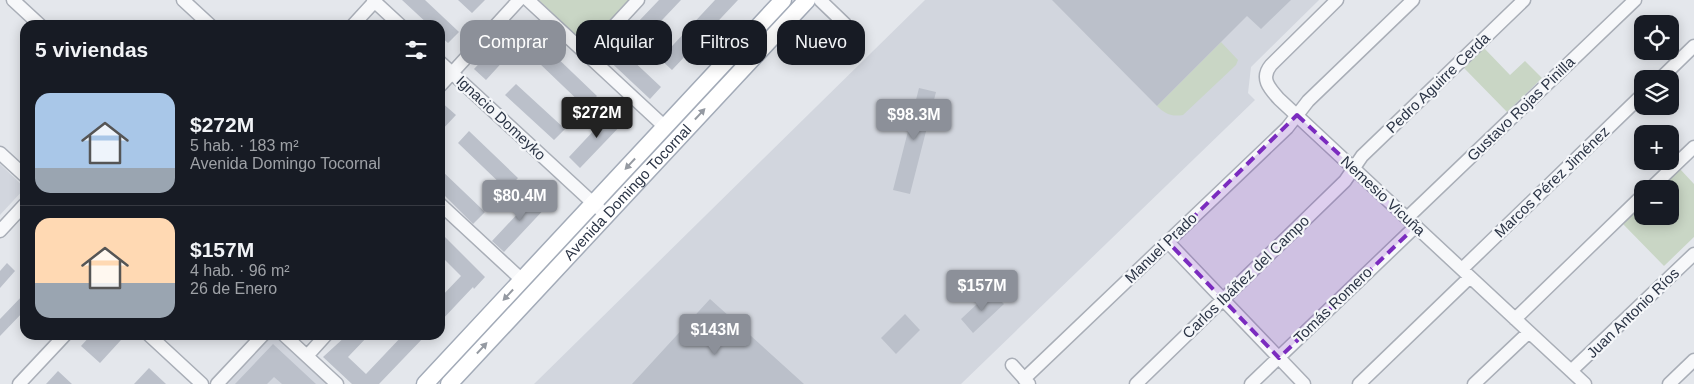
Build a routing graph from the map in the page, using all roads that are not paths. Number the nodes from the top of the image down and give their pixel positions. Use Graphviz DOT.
graph roads {
  1 [pos="14,0"];
  2 [pos="183,0"];
  3 [pos="519,0"];
  4 [pos="528,0"];
  5 [pos="638,0"];
  6 [pos="783,0"];
  7 [pos="807,0"];
  8 [pos="820,0"];
  9 [pos="1337,0"];
  10 [pos="1413,0"];
  11 [pos="1524,0"];
  12 [pos="1635,0"];
  13 [pos="375,1"];
  14 [pos="35,20"];
  15 [pos="205,20"];
  16 [pos="358,20"];
  17 [pos="395,20"];
  18 [pos="619,20"];
  19 [pos="841,20"];
  20 [pos="576,45"];
  21 [pos="1694,46"];
  22 [pos="598,65"];
  23 [pos="445,67"];
  24 [pos="1669,70"];
  25 [pos="452,73"];
  26 [pos="445,81"];
  27 [pos="1634,103"];
  28 [pos="1297,115"];
  29 [pos="665,127"];
  30 [pos="1694,147"];
  31 [pos="0,152"];
  32 [pos="1354,168"];
  33 [pos="20,171"];
  34 [pos="1659,180"];
  35 [pos="594,203"];
  36 [pos="1634,204"];
  37 [pos="20,209"];
  38 [pos="445,212"];
  39 [pos="606,215"];
  40 [pos="1412,222"];
  41 [pos="0,231"];
  42 [pos="1168,242"];
  43 [pos="1694,254"];
  44 [pos="1466,273"];
  45 [pos="522,280"];
  46 [pos="1223,299"];
  47 [pos="1515,319"];
  48 [pos="1529,332"];
  49 [pos="60,340"];
  50 [pos="154,340"];
  51 [pos="258,340"];
  52 [pos="289,340"];
  53 [pos="321,340"];
  54 [pos="307,356"];
  55 [pos="1279,358"];
  56 [pos="1694,360"];
  57 [pos="1012,365"];
  58 [pos="1571,371"];
  59 [pos="1027,381"];
  60 [pos="19,384"];
  61 [pos="202,384"];
  62 [pos="217,384"];
  63 [pos="336,384"];
  64 [pos="425,384"];
  65 [pos="449,384"];
  66 [pos="1136,384"];
  67 [pos="1251,384"];
  68 [pos="1304,384"];
  69 [pos="1359,384"];
  70 [pos="1474,384"];
  71 [pos="1585,384"];
  72 [pos="1669,384"];
  1 -- 14 [label="street"];
  2 -- 15 [label="street"];
  3 -- 25 [label="street"];
  4 -- 20 [label="street"];
  5 -- 18 [label="street"];
  6 -- 29 [label="main road, Avenida Domingo Tocornal"];
  39 -- 7 [label="main road, Avenida Domingo Tocornal, one-way"];
  8 -- 19 [label="street"];
  9 -- 28 [label="street, Nemesio Vicuña"];
  10 -- 28 [label="street, Manuel Prado"];
  11 -- 32 [label="street, Pedro Aguirre Cerda"];
  12 -- 40 [label="street, Gustavo Rojas Pinilla"];
  13 -- 16 [label="street"];
  13 -- 17 [label="street"];
  21 -- 24 [label="street"];
  22 -- 29 [label="street"];
  23 -- 25 [label="street, Ignacio Domeyko"];
  25 -- 26 [label="street"];
  25 -- 35 [label="street, Ignacio Domeyko"];
  27 -- 44 [label="street, Marcos Pérez Jiménez"];
  28 -- 32 [label="street, Nemesio Vicuña"];
  28 -- 42 [label="street, Manuel Prado"];
  29 -- 35 [label="main road, Avenida Domingo Tocornal, one-way"];
  30 -- 34 [label="street"];
  31 -- 33 [label="street"];
  32 -- 40 [label="street, Nemesio Vicuña"];
  32 -- 46 [label="street, Carlos Ibáñez del Campo"];
  35 -- 39 [label="street, Ignacio Domeyko"];
  35 -- 45 [label="main road, Avenida Domingo Tocornal"];
  36 -- 47 [label="street"];
  37 -- 41 [label="street"];
  38 -- 45 [label="street"];
  65 -- 39 [label="main road, Avenida Domingo Tocornal, one-way"];
  40 -- 44 [label="street, Nemesio Vicuña"];
  40 -- 55 [label="street, Tomás Romero"];
  42 -- 46 [label="street"];
  42 -- 59 [label="street, Manuel Prado"];
  43 -- 58 [label="street, Juan Antonio Ríos"];
  44 -- 47 [label="street, Nemesio Vicuña"];
  44 -- 69 [label="street, Marcos Pérez Jiménez"];
  45 -- 64 [label="main road, Avenida Domingo Tocornal, one-way"];
  46 -- 55 [label="street"];
  46 -- 66 [label="street, Carlos Ibáñez del Campo"];
  47 -- 48 [label="street, Nemesio Vicuña"];
  48 -- 58 [label="street, Nemesio Vicuña"];
  48 -- 70 [label="street"];
  49 -- 60 [label="street"];
  50 -- 61 [label="street"];
  51 -- 62 [label="street"];
  52 -- 54 [label="street"];
  53 -- 54 [label="street"];
  54 -- 63 [label="street"];
  55 -- 67 [label="street, Tomás Romero"];
  55 -- 68 [label="street"];
  56 -- 72 [label="street"];
  57 -- 59 [label="street"];
  58 -- 71 [label="street, Nemesio Vicuña"];
}
